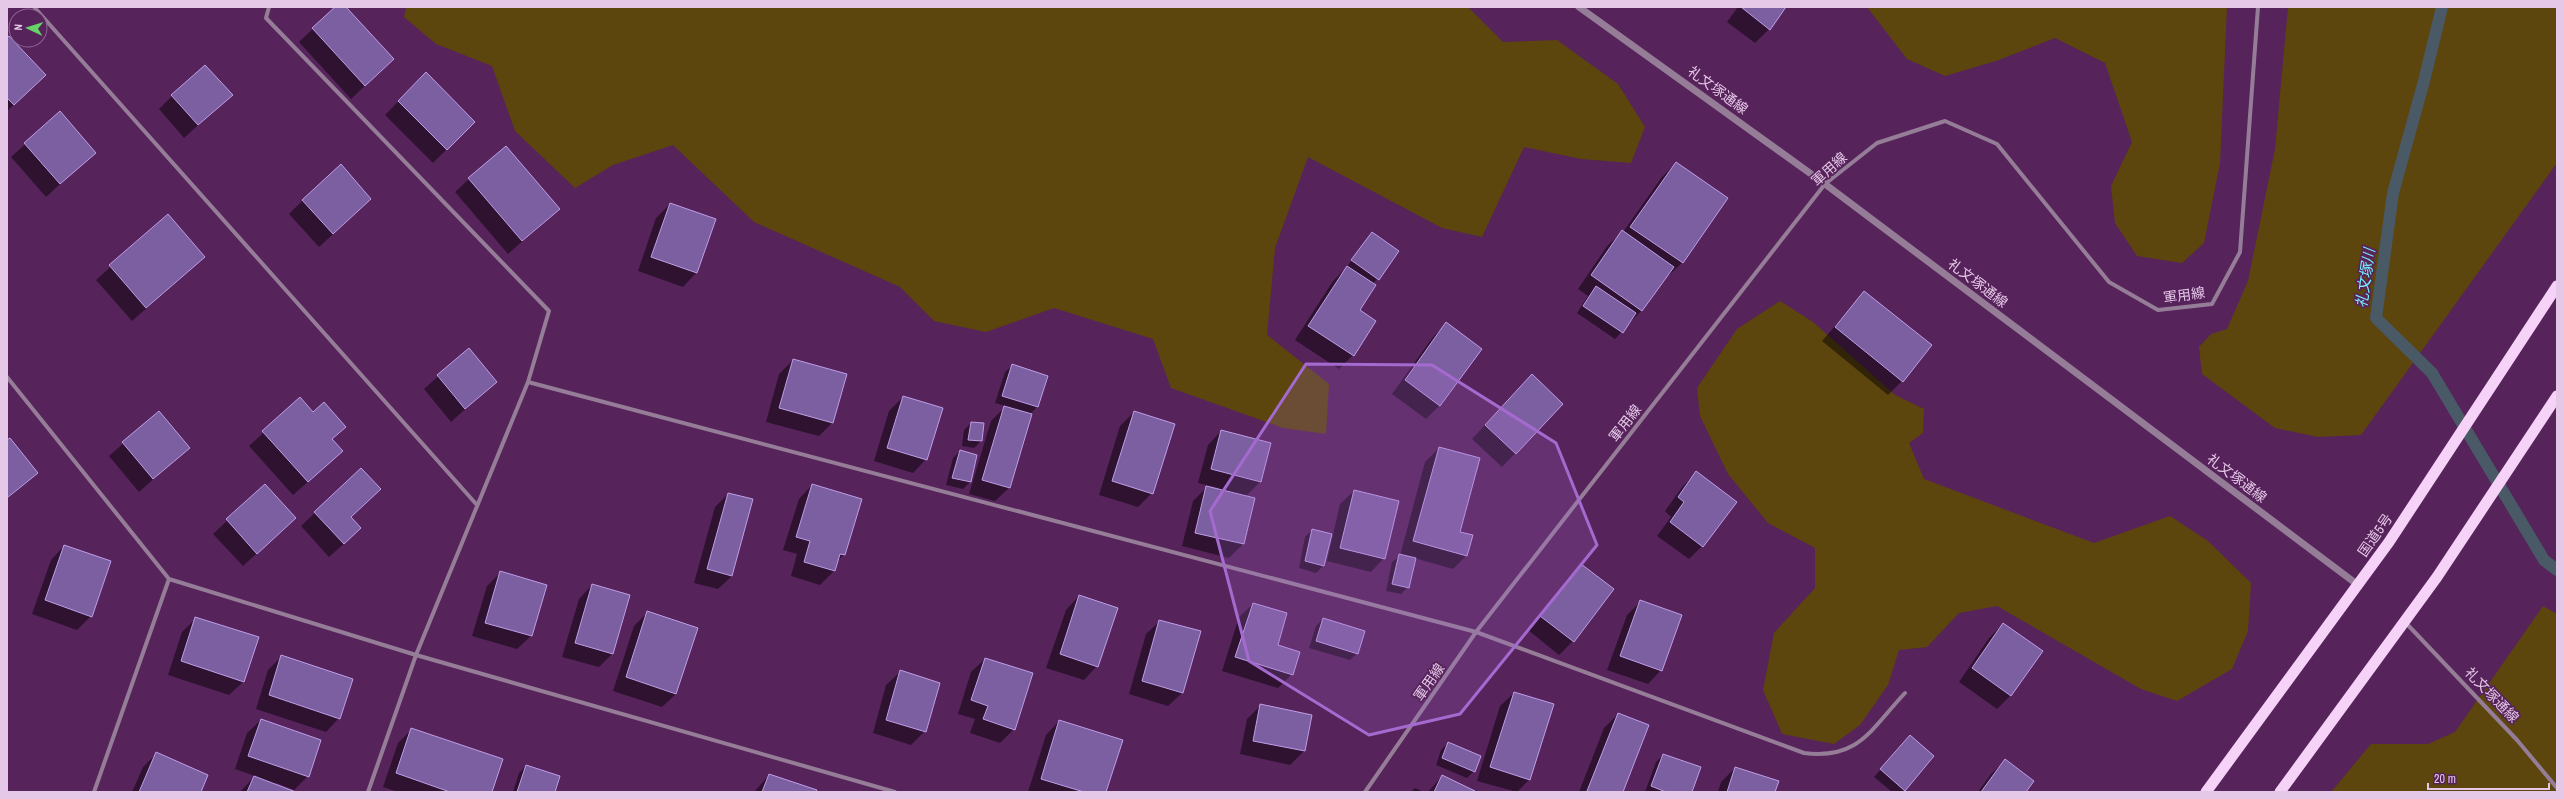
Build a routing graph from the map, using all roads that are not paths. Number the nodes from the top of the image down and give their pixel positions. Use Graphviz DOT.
graph roads {
  1 [pos="34,7"];
  2 [pos="269,7"];
  3 [pos="1580,7"];
  4 [pos="2258,7"];
  5 [pos="1825,184"];
  6 [pos="2557,286"];
  7 [pos="7,377"];
  8 [pos="528,382"];
  9 [pos="2557,396"];
  10 [pos="477,504"];
  11 [pos="168,579"];
  12 [pos="2358,585"];
  13 [pos="2405,622"];
  14 [pos="1476,632"];
  15 [pos="416,655"];
  16 [pos="1905,693"];
  17 [pos="2557,788"];
  18 [pos="94,792"];
  19 [pos="368,792"];
  20 [pos="895,792"];
  21 [pos="1365,792"];
  22 [pos="2206,792"];
  23 [pos="2280,792"];
  1 -- 10 [label="street"];
  2 -- 8 [label="street"];
  3 -- 5 [label="street, 礼文塚通線"];
  4 -- 5 [label="street, 軍用線"];
  5 -- 12 [label="street, 礼文塚通線"];
  5 -- 14 [label="street, 軍用線"];
  6 -- 12 [label="highway, 国道5号"];
  7 -- 11 [label="street"];
  8 -- 10 [label="street"];
  8 -- 14 [label="street"];
  9 -- 13 [label="highway"];
  10 -- 15 [label="street"];
  11 -- 15 [label="street"];
  11 -- 18 [label="street"];
  12 -- 22 [label="highway, 国道5号"];
  13 -- 17 [label="street, 礼文塚通線"];
  13 -- 23 [label="highway"];
  14 -- 16 [label="street"];
  14 -- 21 [label="street, 軍用線"];
  15 -- 19 [label="street"];
  15 -- 20 [label="street"];
}
